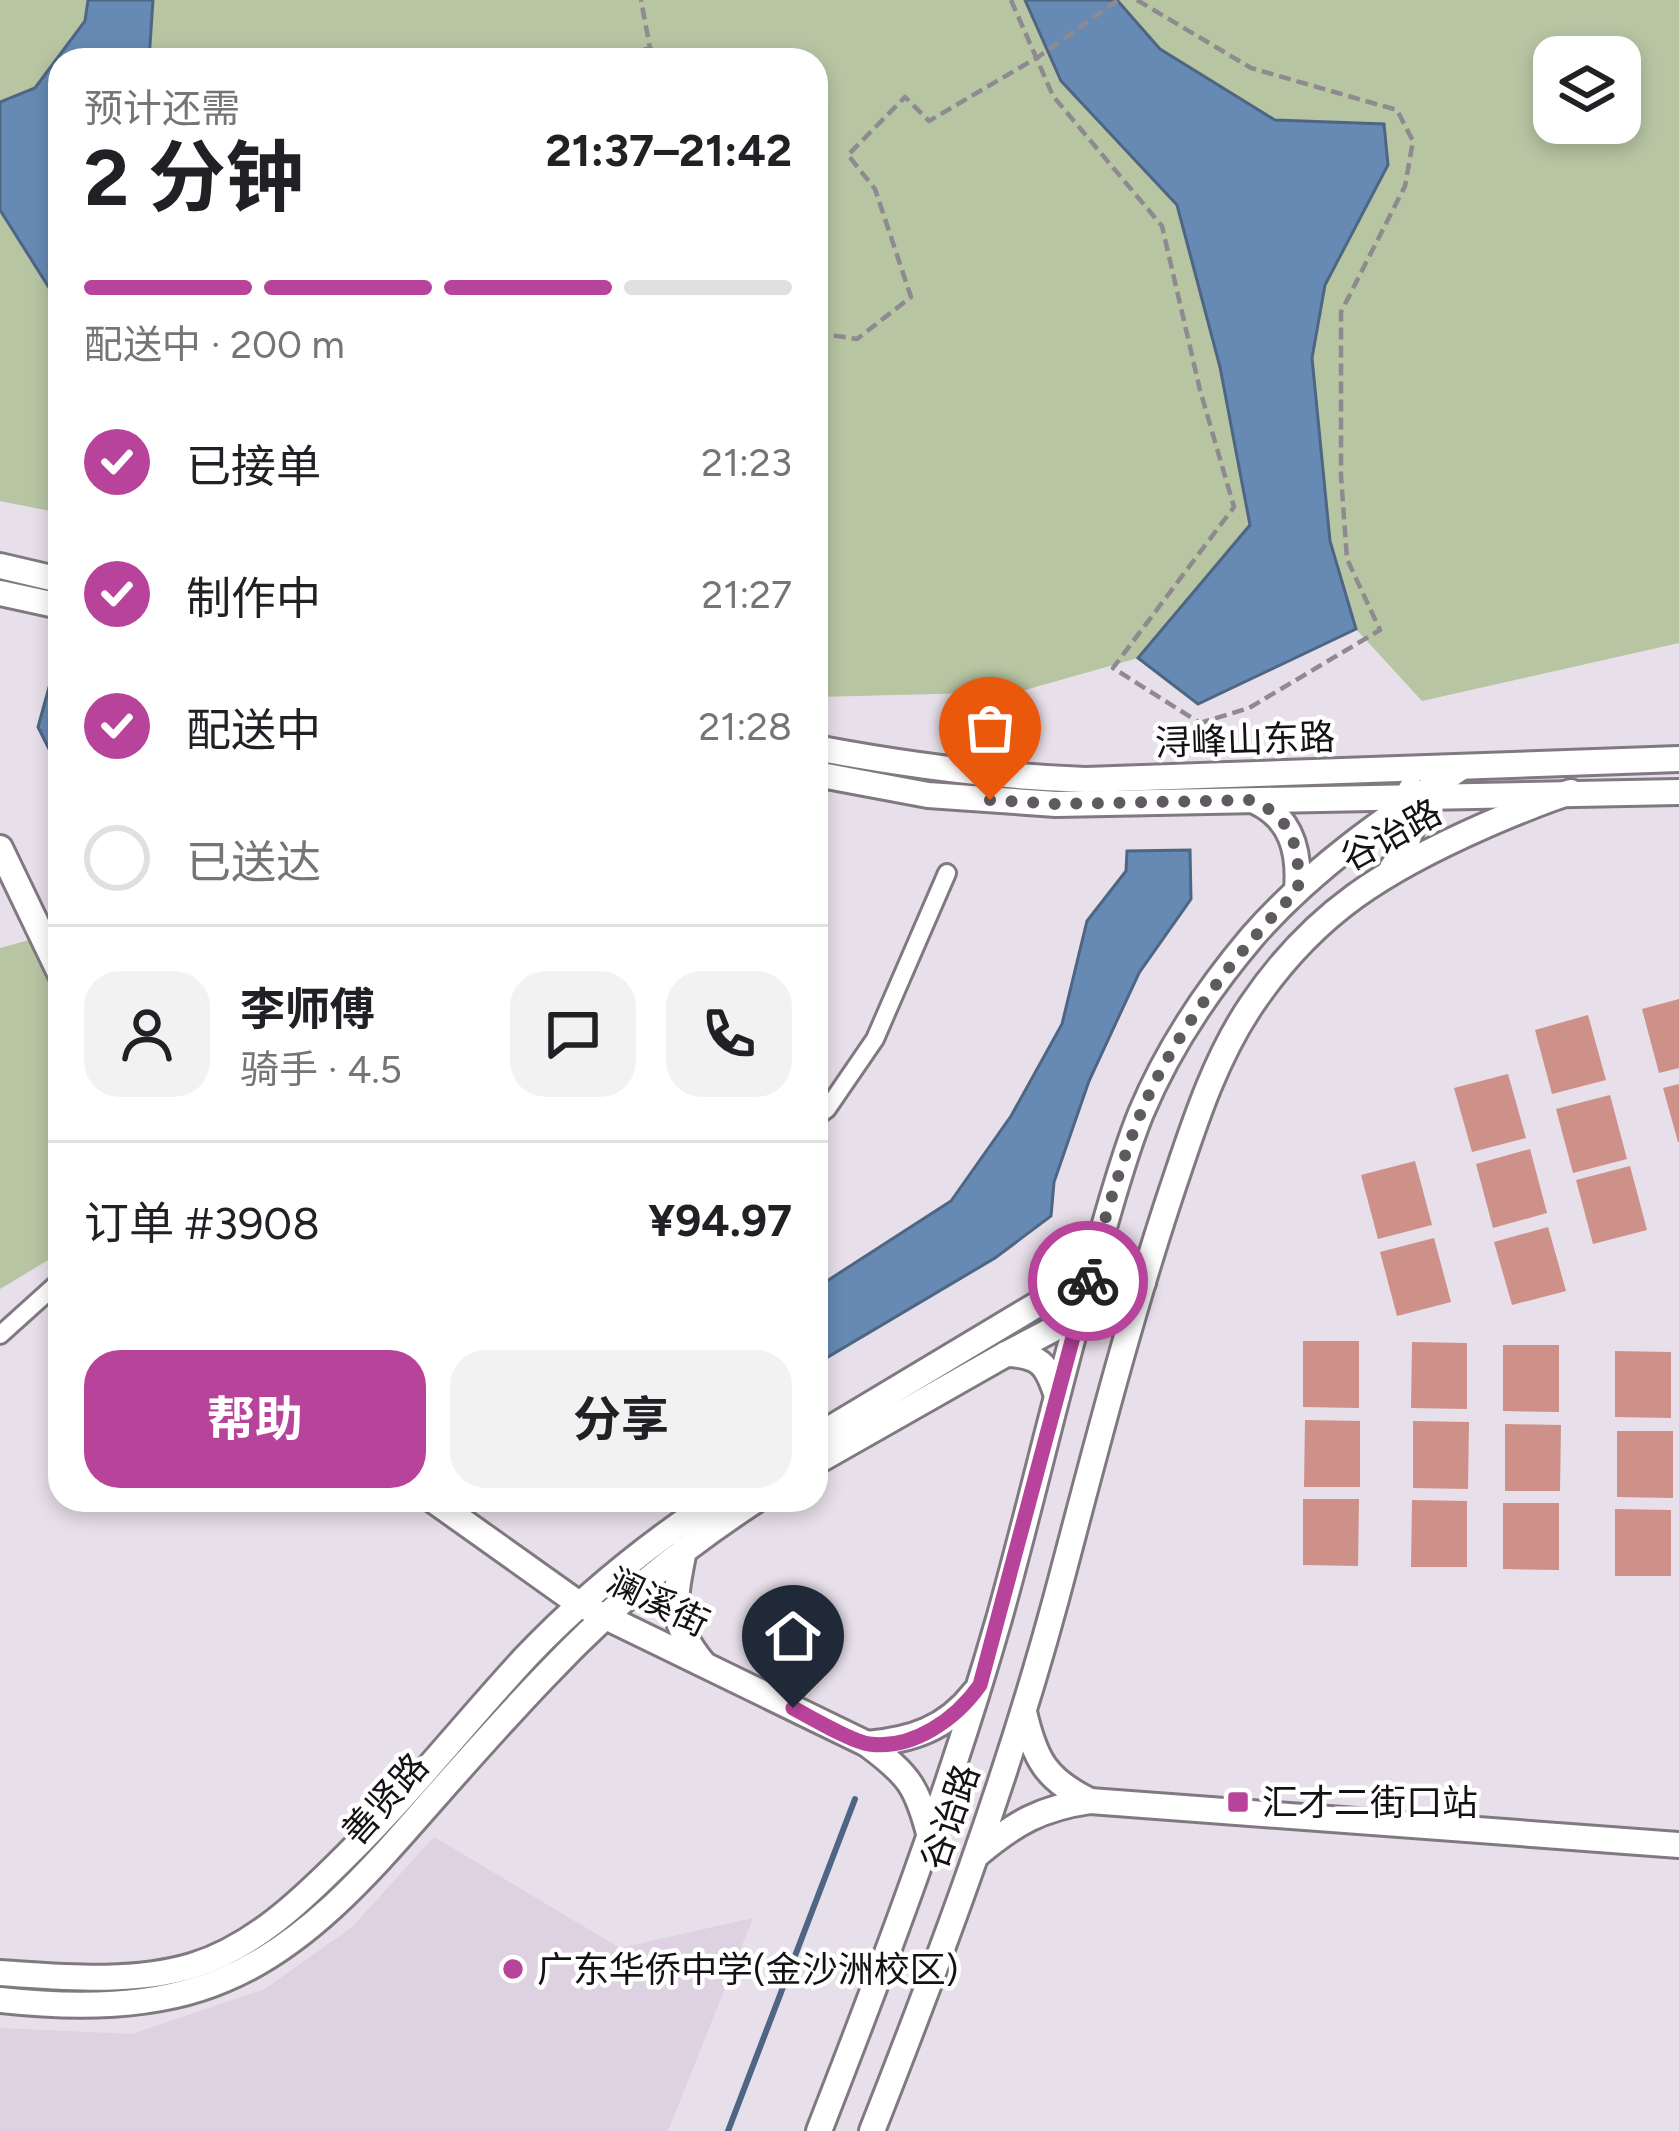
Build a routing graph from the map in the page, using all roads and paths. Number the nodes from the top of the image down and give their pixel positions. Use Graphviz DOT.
graph roads {
  1 [pos="641,0"];
  2 [pos="1010,0"];
  3 [pos="1118,0"];
  4 [pos="1137,0"];
  5 [pos="650,48"];
  6 [pos="1038,57"];
  7 [pos="828,335"];
  8 [pos="0,566"];
  9 [pos="48,577"];
  10 [pos="0,593"];
  11 [pos="48,603"];
  12 [pos="1200,723"];
  13 [pos="828,750"];
  14 [pos="1679,759"];
  15 [pos="1197,764"];
  16 [pos="1462,766"];
  17 [pos="1404,770"];
  18 [pos="828,776"];
  19 [pos="1571,792"];
  20 [pos="1679,792"];
  21 [pos="1414,799"];
  22 [pos="1252,800"];
  23 [pos="0,848"];
  24 [pos="1325,866"];
  25 [pos="1390,870"];
  26 [pos="947,873"];
  27 [pos="1298,890"];
  28 [pos="1352,896"];
  29 [pos="48,948"];
  30 [pos="828,1108"];
  31 [pos="1090,1273"];
  32 [pos="1143,1282"];
  33 [pos="48,1292"];
  34 [pos="1078,1316"];
  35 [pos="0,1335"];
  36 [pos="1006,1354"];
  37 [pos="1057,1396"];
  38 [pos="828,1430"];
  39 [pos="828,1455"];
  40 [pos="450,1512"];
  41 [pos="698,1512"];
  42 [pos="739,1512"];
  43 [pos="684,1550"];
  44 [pos="579,1604"];
  45 [pos="604,1617"];
  46 [pos="705,1665"];
  47 [pos="980,1685"];
  48 [pos="1023,1708"];
  49 [pos="867,1744"];
  50 [pos="1090,1801"];
  51 [pos="930,1839"];
  52 [pos="1679,1845"];
  53 [pos="976,1856"];
  54 [pos="0,1973"];
  55 [pos="0,2000"];
  56 [pos="819,2131"];
  57 [pos="872,2131"];
  1 -- 5 [label="path"];
  2 -- 6 [label="path"];
  3 -- 6 [label="path"];
  4 -- 12 [label="path"];
  6 -- 7 [label="path"];
  6 -- 12 [label="path"];
  8 -- 9 [label="street"];
  10 -- 11 [label="street"];
  12 -- 15 [label="path"];
  13 -- 17 [label="street, 浔峰山东路"];
  14 -- 16 [label="street, 浔峰山东路"];
  16 -- 17 [label="street, 浔峰山东路"];
  16 -- 21 [label="street, 谷诒路"];
  17 -- 21 [label="street"];
  18 -- 22 [label="street, 浔峰山东路"];
  19 -- 20 [label="street, 浔峰山东路"];
  19 -- 21 [label="street, 浔峰山东路"];
  19 -- 25 [label="street, 谷诒路"];
  21 -- 22 [label="street, 浔峰山东路"];
  21 -- 24 [label="street, 谷诒路"];
  21 -- 25 [label="street"];
  22 -- 27 [label="street"];
  23 -- 29 [label="street"];
  24 -- 27 [label="street, 谷诒路"];
  24 -- 28 [label="street"];
  25 -- 28 [label="street, 谷诒路"];
  26 -- 30 [label="street"];
  27 -- 31 [label="street, 谷诒路"];
  28 -- 32 [label="street, 谷诒路"];
  31 -- 32 [label="street"];
  31 -- 34 [label="street, 谷诒路"];
  31 -- 38 [label="street"];
  32 -- 34 [label="street"];
  32 -- 48 [label="street, 谷诒路"];
  33 -- 35 [label="street"];
  34 -- 36 [label="street"];
  34 -- 37 [label="street, 谷诒路"];
  36 -- 37 [label="street"];
  36 -- 39 [label="street"];
  37 -- 47 [label="street, 谷诒路"];
  40 -- 44 [label="street, 澜溪街"];
  41 -- 44 [label="street, 善贤路"];
  42 -- 43 [label="street, 善贤路"];
  43 -- 45 [label="street, 善贤路"];
  43 -- 46 [label="street"];
  44 -- 45 [label="street, 澜溪街"];
  44 -- 54 [label="street, 善贤路"];
  45 -- 46 [label="street, 澜溪街"];
  45 -- 55 [label="street, 善贤路"];
  46 -- 49 [label="street, 澜溪街"];
  47 -- 49 [label="street"];
  47 -- 51 [label="street, 谷诒路"];
  48 -- 50 [label="street"];
  48 -- 53 [label="street, 谷诒路"];
  49 -- 51 [label="street, 澜溪街"];
  50 -- 52 [label="street"];
  50 -- 53 [label="street"];
  51 -- 56 [label="street, 谷诒路"];
  53 -- 57 [label="street, 谷诒路"];
}
